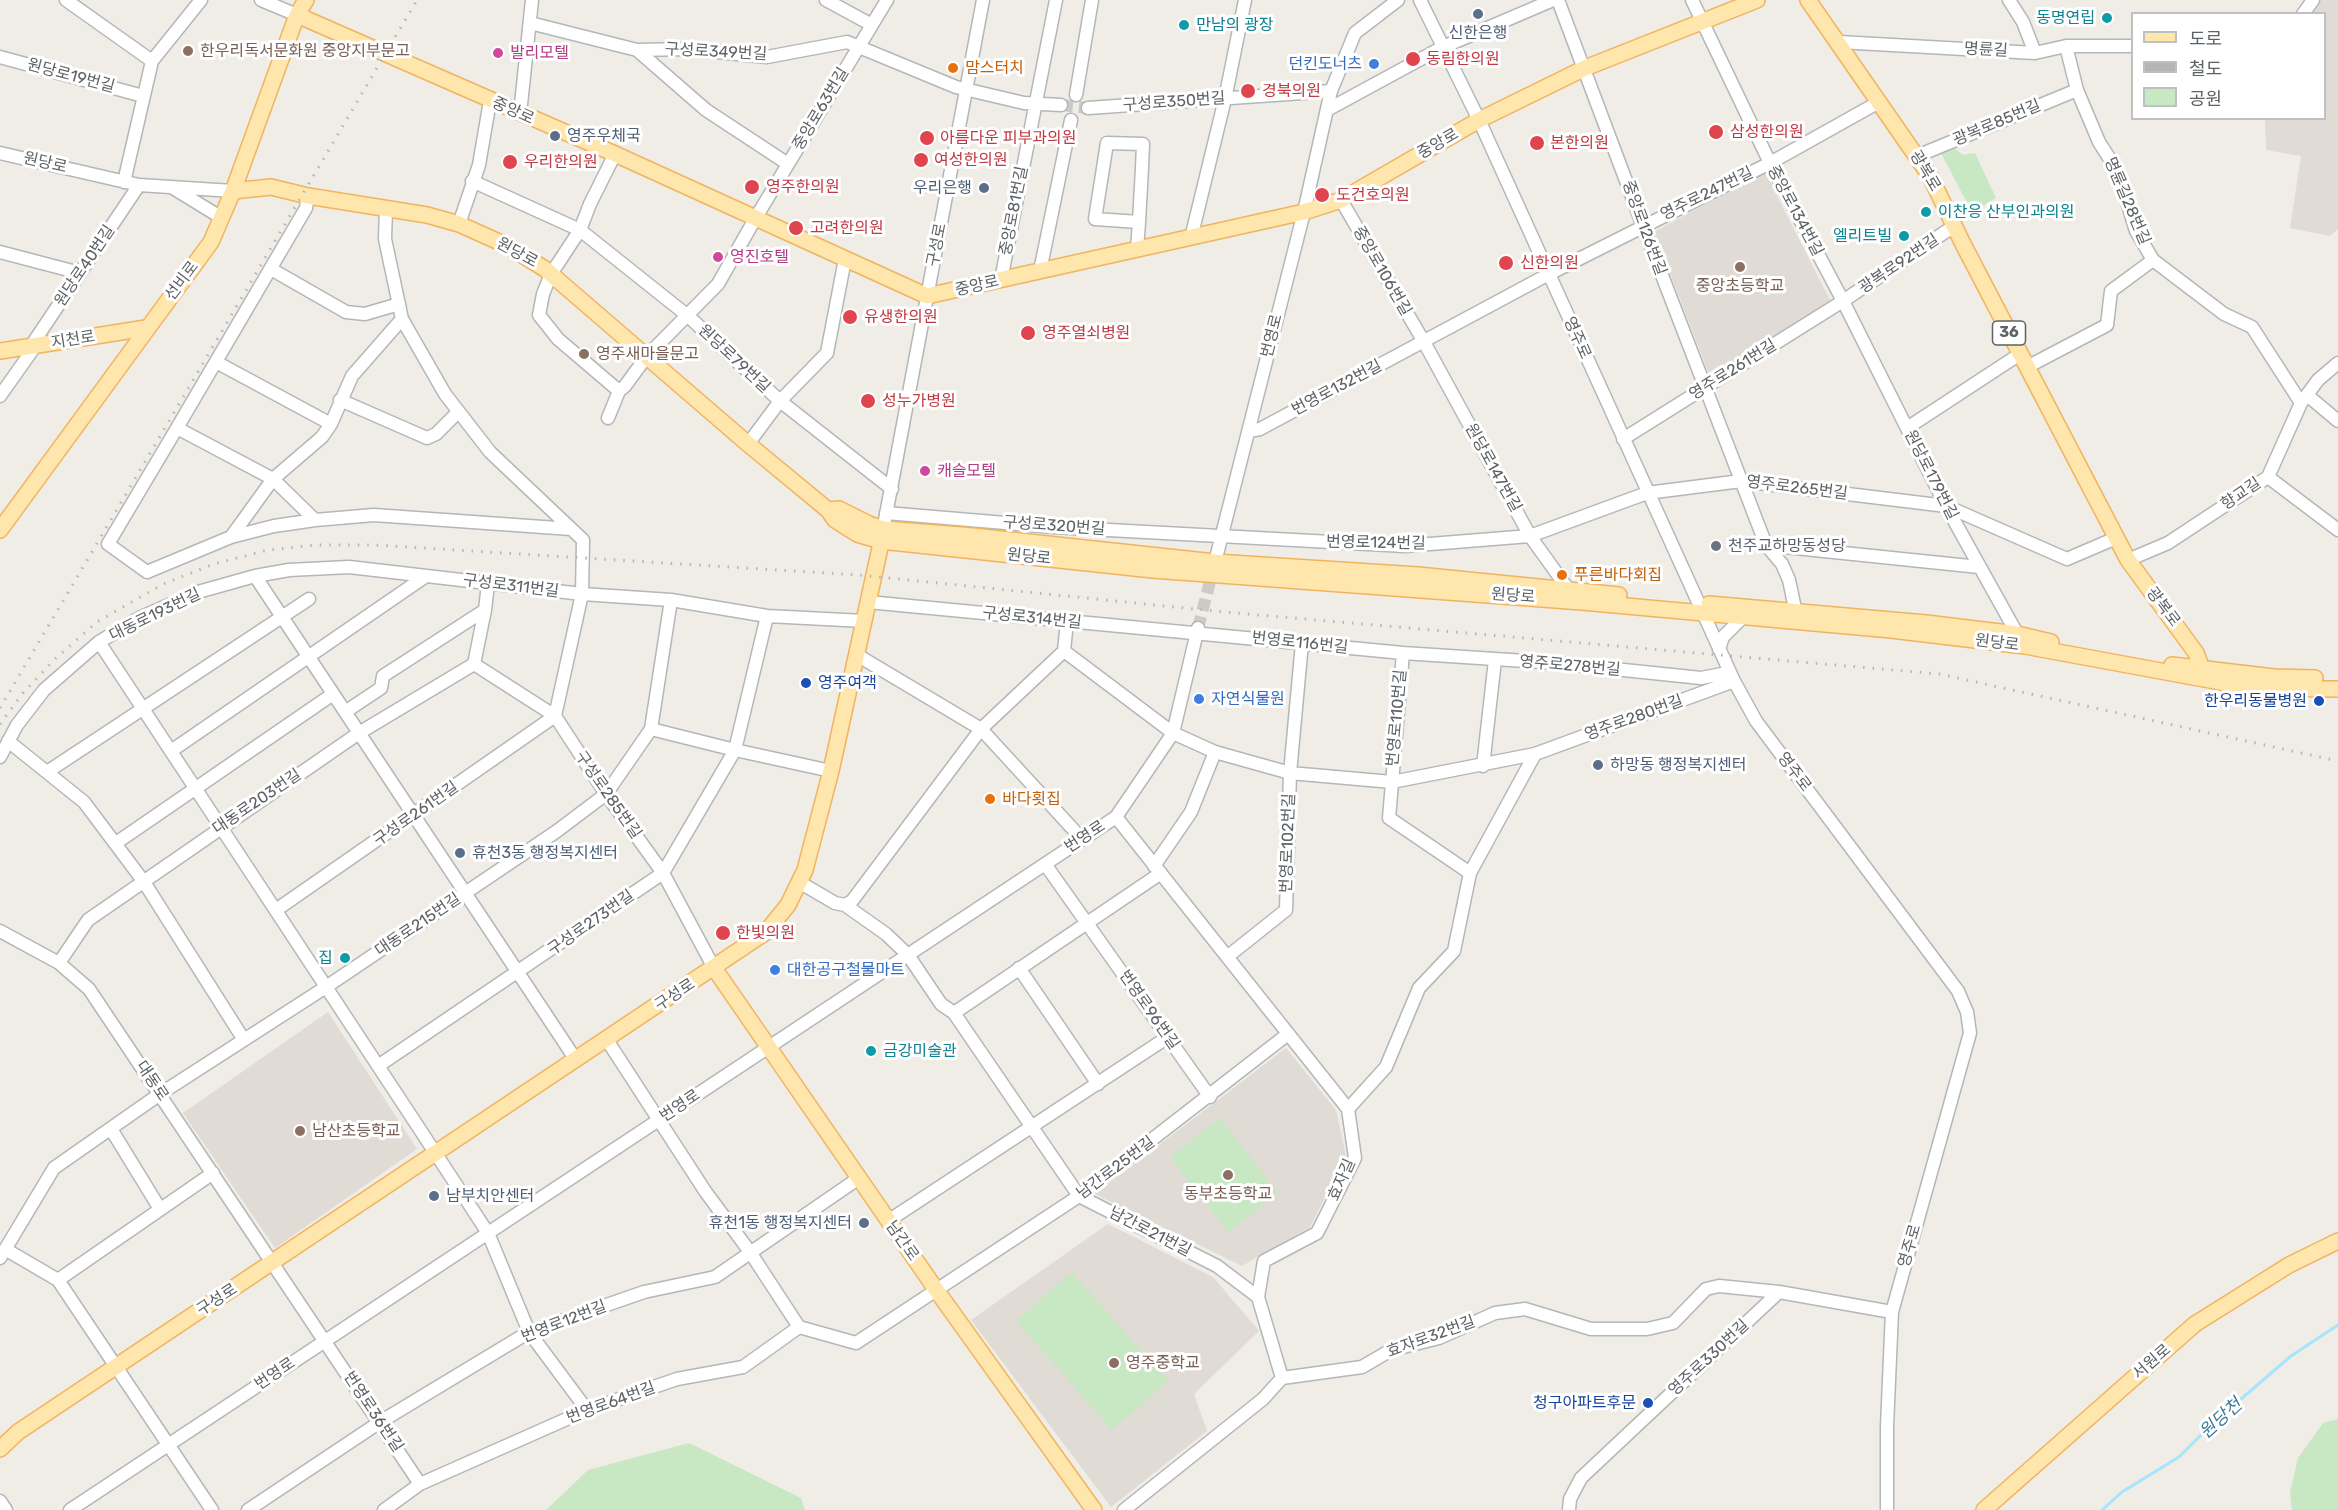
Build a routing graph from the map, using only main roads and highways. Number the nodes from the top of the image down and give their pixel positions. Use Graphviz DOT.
graph roads {
  1 [pos="306,0"];
  2 [pos="1757,0"];
  3 [pos="1808,0"];
  4 [pos="297,15"];
  5 [pos="233,191"];
  6 [pos="146,328"];
  7 [pos="0,351"];
  8 [pos="0,530"];
  9 [pos="882,535"];
  10 [pos="1702,609"];
  11 [pos="1797,616"];
  12 [pos="2204,675"];
  13 [pos="2338,679"];
  14 [pos="2338,689"];
  15 [pos="714,968"];
  16 [pos="2338,1241"];
  17 [pos="0,1449"];
  18 [pos="1094,1510"];
  19 [pos="1984,1510"];
  1 -- 4 [label="main road, 선비로"];
  2 -- 4 [label="main road, 중앙로"];
  3 -- 12 [label="main road, 광복로 / 36"];
  4 -- 5 [label="main road, 선비로"];
  5 -- 6 [label="main road, 선비로"];
  5 -- 9 [label="main road, 원당로"];
  6 -- 7 [label="main road, 지천로"];
  6 -- 8 [label="main road, 선비로"];
  9 -- 10 [label="main road, 원당로"];
  9 -- 10 [label="main road, 원당로"];
  9 -- 15 [label="main road, 구성로"];
  10 -- 11 [label="main road, 원당로"];
  10 -- 11 [label="main road, 원당로"];
  11 -- 12 [label="main road, 원당로"];
  12 -- 13 [label="main road, 원당로"];
  12 -- 14 [label="main road, 원당로"];
  15 -- 17 [label="main road, 구성로"];
  15 -- 18 [label="main road, 남간로"];
  16 -- 19 [label="main road, 서원로"];
}
